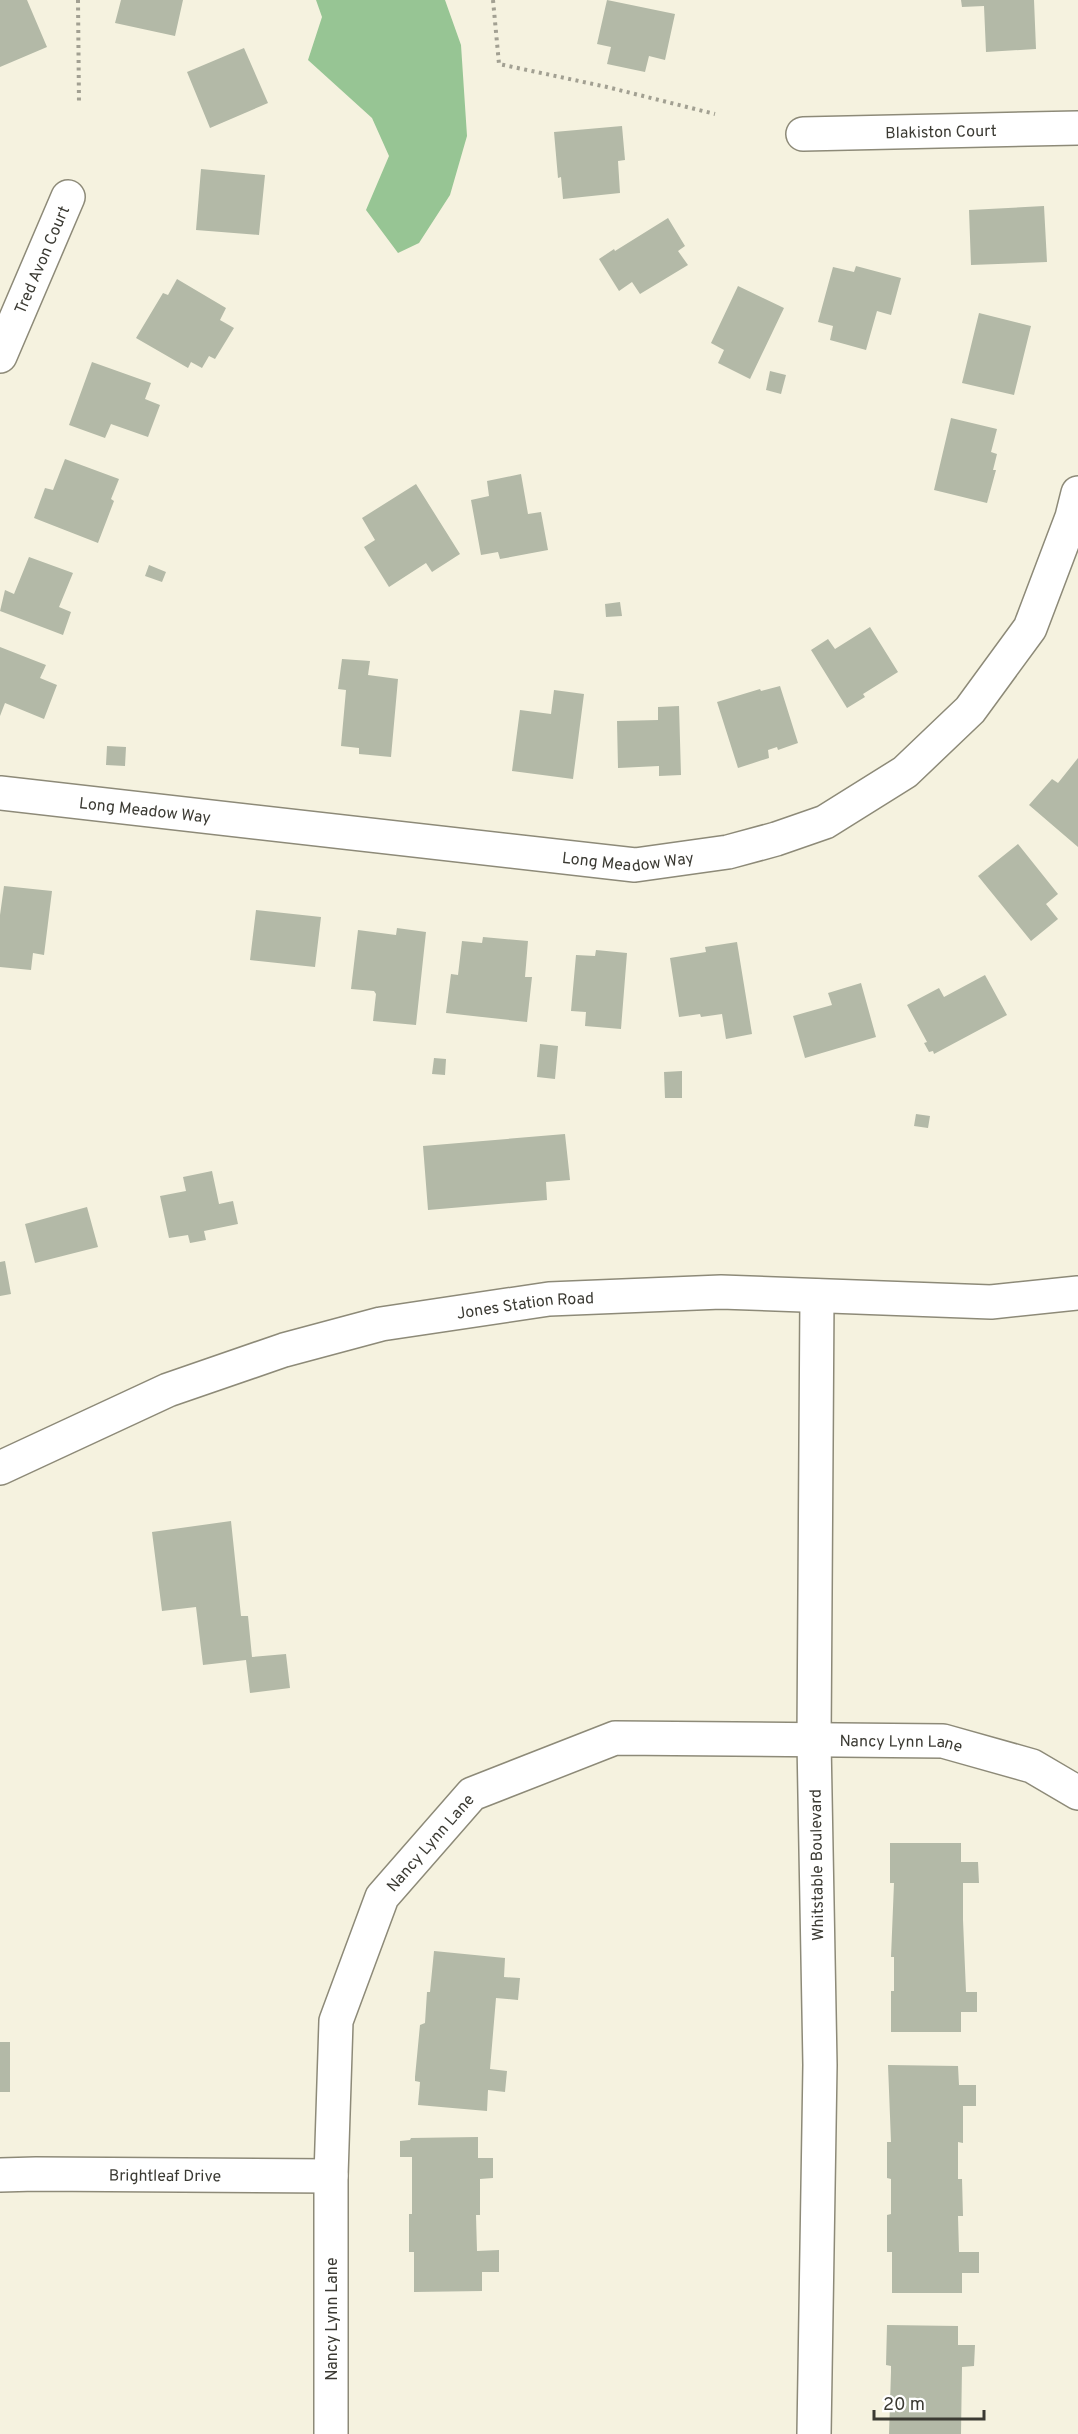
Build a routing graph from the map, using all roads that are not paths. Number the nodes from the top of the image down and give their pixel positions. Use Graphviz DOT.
graph roads {
  1 [pos="1078,128"];
  2 [pos="802,134"];
  3 [pos="68,197"];
  4 [pos="0,356"];
  5 [pos="1078,493"];
  6 [pos="0,793"];
  7 [pos="1078,1293"];
  8 [pos="817,1296"];
  9 [pos="0,1468"];
  10 [pos="814,1741"];
  11 [pos="1078,1793"];
  12 [pos="0,2175"];
  13 [pos="331,2176"];
  14 [pos="331,2434"];
  15 [pos="814,2434"];
  1 -- 2 [label="street, Blakiston Court"];
  3 -- 4 [label="street, Tred Avon Court"];
  5 -- 6 [label="street, Long Meadow Way"];
  7 -- 8 [label="street, Jones Station Road"];
  8 -- 9 [label="street, Jones Station Road"];
  8 -- 10 [label="street, Whitstable Boulevard"];
  10 -- 11 [label="street, Nancy Lynn Lane"];
  10 -- 13 [label="street, Nancy Lynn Lane"];
  10 -- 15 [label="street, Whitstable Boulevard"];
  12 -- 13 [label="street, Brightleaf Drive"];
  13 -- 14 [label="street, Nancy Lynn Lane"];
}
